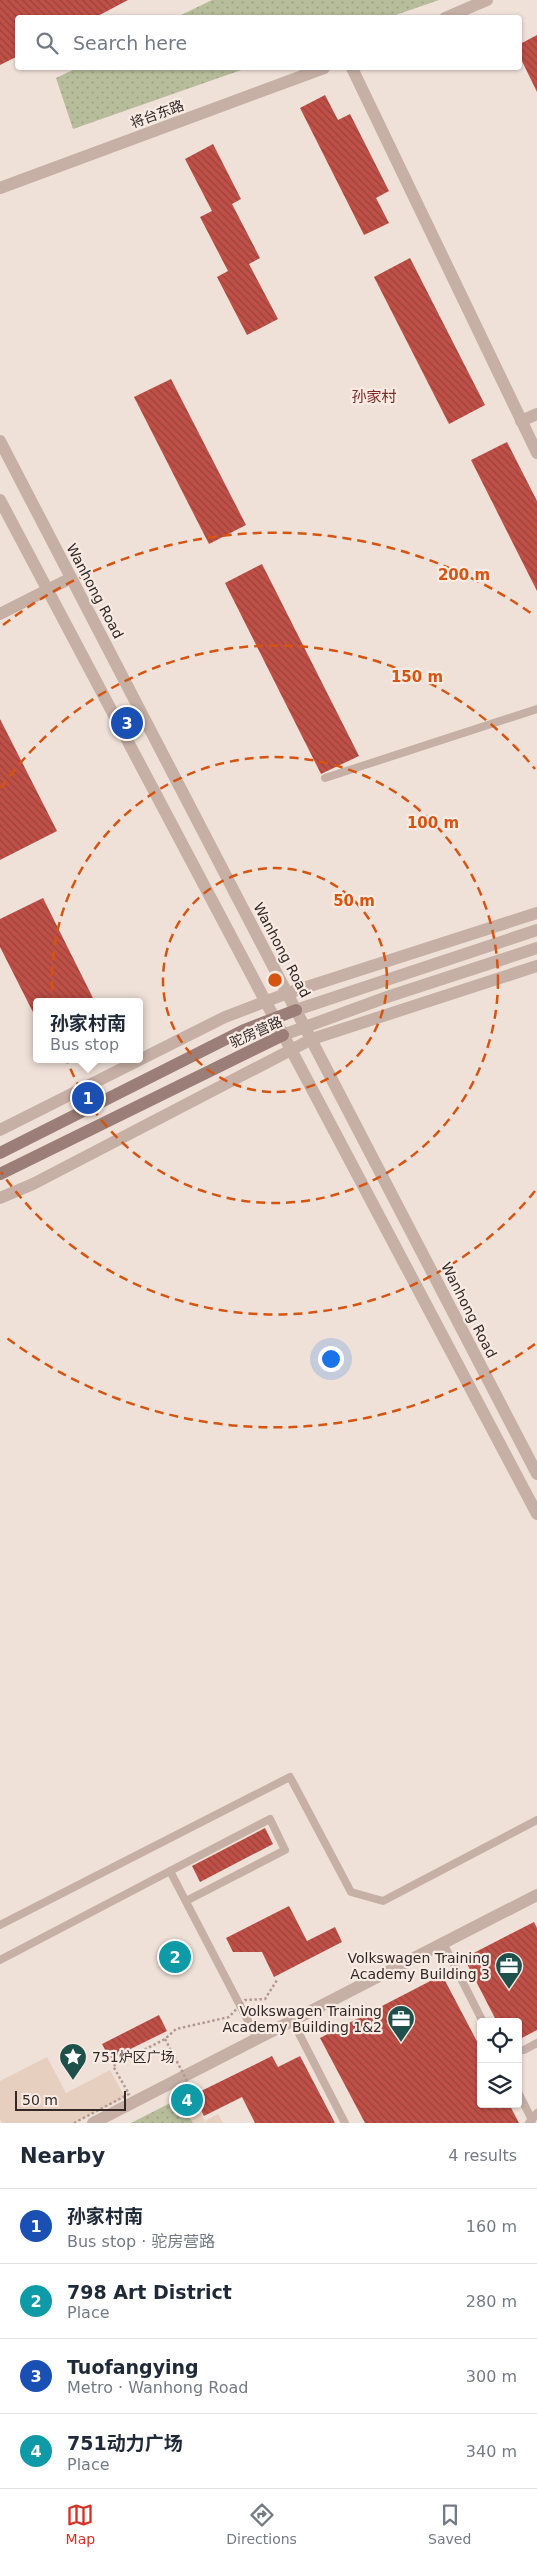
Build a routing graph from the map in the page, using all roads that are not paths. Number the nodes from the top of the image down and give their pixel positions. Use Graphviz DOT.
graph roads {
  1 [pos="486,0"];
  2 [pos="452,15"];
  3 [pos="319,70"];
  4 [pos="353,70"];
  5 [pos="0,188"];
  6 [pos="537,414"];
  7 [pos="521,421"];
  8 [pos="0,441"];
  9 [pos="537,453"];
  10 [pos="0,500"];
  11 [pos="71,578"];
  12 [pos="48,590"];
  13 [pos="0,614"];
  14 [pos="537,709"];
  15 [pos="326,778"];
  16 [pos="537,913"];
  17 [pos="537,930"];
  18 [pos="537,948"];
  19 [pos="537,966"];
  20 [pos="288,993"];
  21 [pos="266,1002"];
  22 [pos="296,1010"];
  23 [pos="274,1018"];
  24 [pos="305,1027"];
  25 [pos="283,1035"];
  26 [pos="312,1039"];
  27 [pos="291,1050"];
  28 [pos="143,1058"];
  29 [pos="133,1063"];
  30 [pos="0,1130"];
  31 [pos="0,1153"];
  32 [pos="0,1174"];
  33 [pos="0,1198"];
  34 [pos="537,1474"];
  35 [pos="537,1514"];
  36 [pos="537,1820"];
  37 [pos="170,1870"];
  38 [pos="537,1895"];
  39 [pos="186,1901"];
  40 [pos="0,1926"];
  41 [pos="443,1943"];
  42 [pos="0,1960"];
  43 [pos="481,2018"];
  44 [pos="292,2020"];
  45 [pos="257,2038"];
  46 [pos="537,2043"];
  47 [pos="524,2050"];
  48 [pos="522,2099"];
  49 [pos="533,2119"];
  50 [pos="93,2123"];
  51 [pos="345,2123"];
  1 -- 2 [label="street"];
  3 -- 5 [label="street, 将台东路"];
  4 -- 7 [label="street"];
  6 -- 7 [label="street"];
  7 -- 9 [label="street"];
  8 -- 11 [label="street, Wanhong Road"];
  10 -- 12 [label="street"];
  11 -- 12 [label="street"];
  11 -- 20 [label="street, Wanhong Road"];
  12 -- 13 [label="street"];
  12 -- 21 [label="street"];
  14 -- 15 [label="lane"];
  16 -- 20 [label="street"];
  17 -- 22 [label="street, 驼房营路"];
  18 -- 24 [label="street, 驼房营路"];
  19 -- 26 [label="street"];
  20 -- 21 [label="street"];
  20 -- 22 [label="street, Wanhong Road"];
  21 -- 23 [label="street"];
  21 -- 28 [label="street"];
  22 -- 23 [label="main road, 驼房营路"];
  22 -- 24 [label="street, Wanhong Road"];
  23 -- 25 [label="street"];
  23 -- 31 [label="main road, 驼房营路"];
  24 -- 25 [label="street, 驼房营路"];
  24 -- 26 [label="street, Wanhong Road"];
  25 -- 27 [label="street"];
  25 -- 32 [label="main road, 驼房营路"];
  26 -- 27 [label="street"];
  26 -- 34 [label="street, Wanhong Road"];
  27 -- 33 [label="street"];
  27 -- 35 [label="street"];
  29 -- 30 [label="street"];
  36 -- 40 [label="lane"];
  37 -- 39 [label="lane"];
  37 -- 39 [label="lane"];
  37 -- 42 [label="lane"];
  38 -- 41 [label="street"];
  39 -- 45 [label="lane"];
  41 -- 43 [label="lane"];
  41 -- 44 [label="street"];
  44 -- 45 [label="street"];
  44 -- 51 [label="lane"];
  45 -- 50 [label="street"];
  46 -- 47 [label="lane"];
  48 -- 49 [label="lane"];
}
